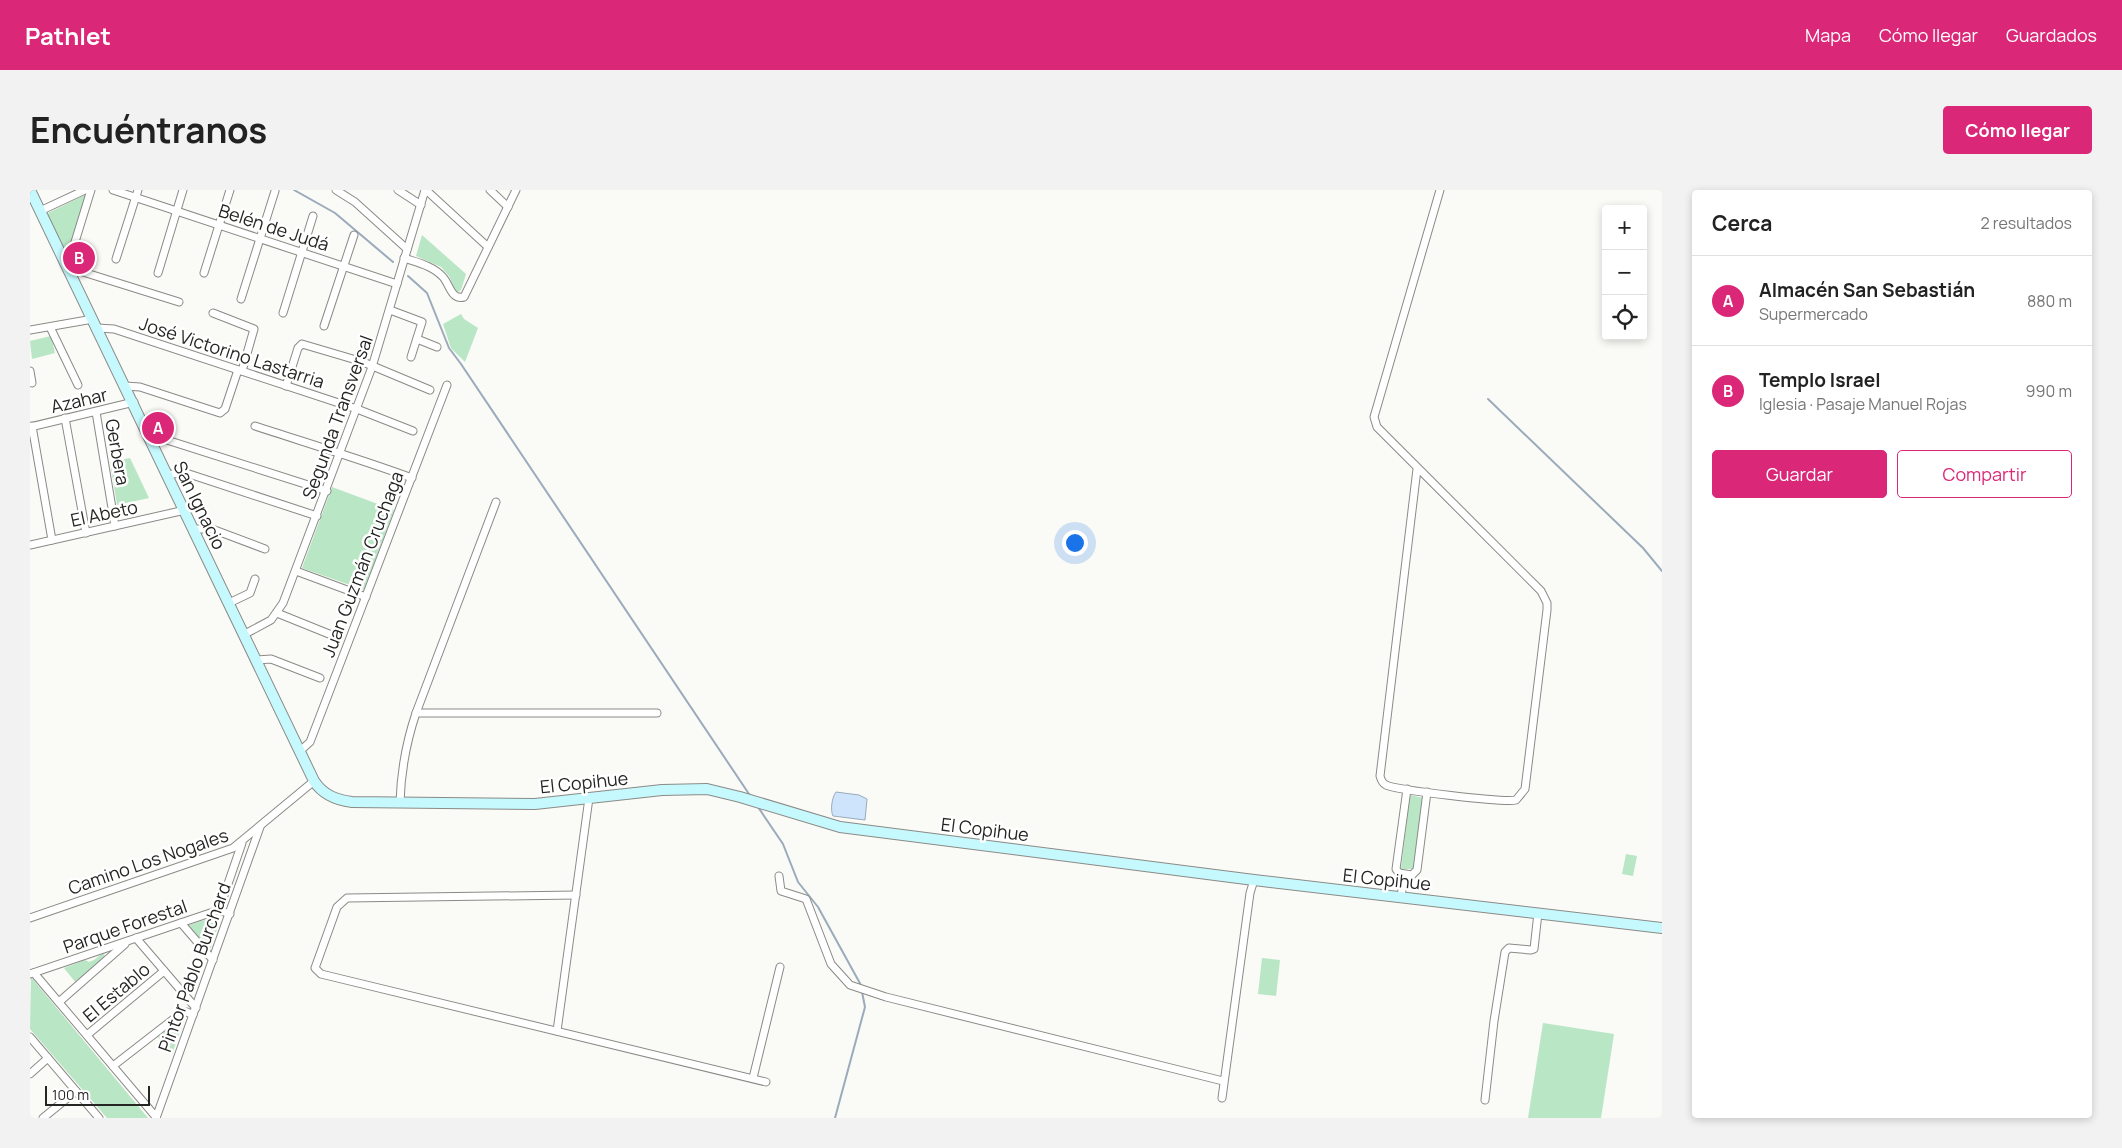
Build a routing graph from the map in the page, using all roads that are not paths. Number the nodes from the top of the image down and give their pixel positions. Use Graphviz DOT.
graph roads {
  1 [pos="30,190"];
  2 [pos="85,190"];
  3 [pos="91,190"];
  4 [pos="113,190"];
  5 [pos="138,190"];
  6 [pos="183,190"];
  7 [pos="230,190"];
  8 [pos="275,190"];
  9 [pos="336,190"];
  10 [pos="398,190"];
  11 [pos="425,190"];
  12 [pos="490,190"];
  13 [pos="516,190"];
  14 [pos="1440,190"];
  15 [pos="135,198"];
  16 [pos="421,205"];
  17 [pos="508,206"];
  18 [pos="40,211"];
  19 [pos="177,212"];
  20 [pos="313,216"];
  21 [pos="218,226"];
  22 [pos="354,235"];
  23 [pos="260,239"];
  24 [pos="75,242"];
  25 [pos="407,248"];
  26 [pos="488,248"];
  27 [pos="302,252"];
  28 [pos="404,258"];
  29 [pos="116,259"];
  30 [pos="344,266"];
  31 [pos="67,267"];
  32 [pos="158,272"];
  33 [pos="204,273"];
  34 [pos="397,284"];
  35 [pos="241,300"];
  36 [pos="179,302"];
  37 [pos="390,310"];
  38 [pos="283,313"];
  39 [pos="213,314"];
  40 [pos="95,323"];
  41 [pos="324,326"];
  42 [pos="50,327"];
  43 [pos="30,330"];
  44 [pos="417,339"];
  45 [pos="437,347"];
  46 [pos="411,357"];
  47 [pos="372,367"];
  48 [pos="30,371"];
  49 [pos="240,371"];
  50 [pos="32,383"];
  51 [pos="78,385"];
  52 [pos="447,385"];
  53 [pos="125,386"];
  54 [pos="286,386"];
  55 [pos="430,390"];
  56 [pos="134,402"];
  57 [pos="357,409"];
  58 [pos="96,412"];
  59 [pos="65,418"];
  60 [pos="31,426"];
  61 [pos="255,426"];
  62 [pos="413,431"];
  63 [pos="148,434"];
  64 [pos="341,453"];
  65 [pos="1418,469"];
  66 [pos="168,475"];
  67 [pos="412,478"];
  68 [pos="327,491"];
  69 [pos="496,502"];
  70 [pos="185,510"];
  71 [pos="317,516"];
  72 [pos="116,526"];
  73 [pos="194,529"];
  74 [pos="86,533"];
  75 [pos="52,540"];
  76 [pos="30,545"];
  77 [pos="265,549"];
  78 [pos="296,571"];
  79 [pos="255,579"];
  80 [pos="366,597"];
  81 [pos="229,603"];
  82 [pos="277,613"];
  83 [pos="245,634"];
  84 [pos="334,636"];
  85 [pos="257,660"];
  86 [pos="320,678"];
  87 [pos="416,713"];
  88 [pos="657,713"];
  89 [pos="300,751"];
  90 [pos="314,781"];
  91 [pos="1407,789"];
  92 [pos="1427,792"];
  93 [pos="589,798"];
  94 [pos="400,802"];
  95 [pos="261,826"];
  96 [pos="242,842"];
  97 [pos="1404,875"];
  98 [pos="779,876"];
  99 [pos="1254,880"];
  100 [pos="576,895"];
  101 [pos="1401,897"];
  102 [pos="219,910"];
  103 [pos="1538,913"];
  104 [pos="230,914"];
  105 [pos="30,918"];
  106 [pos="181,923"];
  107 [pos="1662,928"];
  108 [pos="133,940"];
  109 [pos="213,960"];
  110 [pos="780,966"];
  111 [pos="164,971"];
  112 [pos="32,974"];
  113 [pos="59,1002"];
  114 [pos="194,1012"];
  115 [pos="557,1031"];
  116 [pos="87,1035"];
  117 [pos="30,1037"];
  118 [pos="48,1058"];
  119 [pos="113,1066"];
  120 [pos="30,1074"];
  121 [pos="753,1078"];
  122 [pos="1223,1081"];
  123 [pos="766,1082"];
  124 [pos="76,1091"];
  125 [pos="1222,1098"];
  126 [pos="1485,1100"];
  127 [pos="156,1117"];
  128 [pos="43,1118"];
  129 [pos="99,1118"];
  1 -- 18 [label="main road, San Ignacio"];
  2 -- 18 [label="street"];
  3 -- 24 [label="street"];
  4 -- 15 [label="street, Belén de Judá"];
  5 -- 15 [label="street"];
  6 -- 19 [label="street"];
  7 -- 21 [label="street"];
  8 -- 23 [label="street"];
  9 -- 25 [label="street"];
  10 -- 16 [label="street"];
  11 -- 16 [label="street, Segunda Transversal"];
  11 -- 26 [label="street"];
  12 -- 17 [label="street"];
  13 -- 17 [label="street"];
  14 -- 65 [label="street"];
  15 -- 19 [label="street, Belén de Judá"];
  15 -- 29 [label="street"];
  16 -- 25 [label="street, Segunda Transversal"];
  17 -- 26 [label="street"];
  18 -- 31 [label="main road, San Ignacio"];
  19 -- 21 [label="street, Belén de Judá"];
  19 -- 32 [label="street"];
  20 -- 27 [label="street"];
  21 -- 23 [label="street, Belén de Judá"];
  21 -- 33 [label="street"];
  22 -- 30 [label="street"];
  23 -- 27 [label="street, Belén de Judá"];
  23 -- 35 [label="street"];
  25 -- 28 [label="street, Segunda Transversal"];
  26 -- 28 [label="street"];
  27 -- 30 [label="street, Belén de Judá"];
  27 -- 38 [label="street"];
  28 -- 34 [label="street, Segunda Transversal"];
  30 -- 34 [label="street, Belén de Judá"];
  30 -- 41 [label="street"];
  31 -- 36 [label="street"];
  31 -- 40 [label="main road, San Ignacio"];
  34 -- 37 [label="street, Segunda Transversal"];
  37 -- 44 [label="street"];
  37 -- 47 [label="street, Segunda Transversal"];
  39 -- 49 [label="street"];
  40 -- 42 [label="street, José Victorino Lastarria"];
  40 -- 49 [label="street, José Victorino Lastarria"];
  40 -- 53 [label="main road, San Ignacio"];
  42 -- 43 [label="street, José Victorino Lastarria"];
  42 -- 51 [label="street"];
  44 -- 45 [label="street"];
  44 -- 46 [label="street"];
  47 -- 54 [label="street"];
  47 -- 55 [label="street"];
  47 -- 57 [label="street, Segunda Transversal"];
  48 -- 50 [label="street"];
  49 -- 53 [label="street"];
  49 -- 54 [label="street, José Victorino Lastarria"];
  52 -- 67 [label="street, Juan Guzmán Cruchaga"];
  53 -- 56 [label="main road, San Ignacio"];
  54 -- 57 [label="street, José Victorino Lastarria"];
  56 -- 58 [label="street, Azahar"];
  56 -- 63 [label="main road, San Ignacio"];
  57 -- 62 [label="street, José Victorino Lastarria"];
  57 -- 64 [label="street, Segunda Transversal"];
  58 -- 59 [label="street, Azahar"];
  58 -- 72 [label="street, Gerbera"];
  59 -- 60 [label="street, Azahar"];
  59 -- 74 [label="street"];
  60 -- 75 [label="street"];
  61 -- 64 [label="street"];
  63 -- 66 [label="main road, San Ignacio"];
  63 -- 68 [label="street"];
  64 -- 67 [label="street"];
  64 -- 68 [label="street, Segunda Transversal"];
  65 -- 91 [label="street"];
  65 -- 92 [label="street"];
  66 -- 70 [label="main road, San Ignacio"];
  66 -- 71 [label="street"];
  67 -- 80 [label="street, Juan Guzmán Cruchaga"];
  68 -- 71 [label="street, Segunda Transversal"];
  69 -- 87 [label="street"];
  70 -- 72 [label="street, El Abeto"];
  70 -- 73 [label="main road, San Ignacio"];
  71 -- 78 [label="street, Segunda Transversal"];
  72 -- 74 [label="street, El Abeto"];
  73 -- 77 [label="street"];
  73 -- 81 [label="main road, San Ignacio"];
  74 -- 75 [label="street, El Abeto"];
  75 -- 76 [label="street, El Abeto"];
  78 -- 80 [label="street"];
  78 -- 82 [label="street, Segunda Transversal"];
  79 -- 81 [label="street"];
  80 -- 89 [label="street, Juan Guzmán Cruchaga"];
  81 -- 83 [label="main road, San Ignacio"];
  82 -- 83 [label="street, Segunda Transversal"];
  82 -- 84 [label="street"];
  83 -- 85 [label="main road, San Ignacio"];
  85 -- 86 [label="street"];
  85 -- 89 [label="main road, San Ignacio"];
  87 -- 88 [label="street"];
  87 -- 94 [label="street"];
  89 -- 90 [label="main road, San Ignacio"];
  90 -- 94 [label="main road, El Copihue"];
  90 -- 95 [label="street, Camino Los Nogales"];
  91 -- 92 [label="street"];
  91 -- 97 [label="street"];
  92 -- 97 [label="street"];
  93 -- 94 [label="main road, El Copihue"];
  93 -- 99 [label="main road, El Copihue"];
  93 -- 100 [label="street"];
  95 -- 96 [label="street, Camino Los Nogales"];
  95 -- 104 [label="street, Pintor Pablo Burchard"];
  96 -- 102 [label="street, Pintor Pablo Burchard"];
  96 -- 105 [label="street, Camino Los Nogales"];
  97 -- 101 [label="street"];
  98 -- 122 [label="street"];
  99 -- 101 [label="main road, El Copihue"];
  99 -- 122 [label="street"];
  100 -- 115 [label="street"];
  100 -- 115 [label="street"];
  101 -- 103 [label="main road, El Copihue"];
  102 -- 104 [label="street"];
  102 -- 106 [label="street, Parque Forestal"];
  103 -- 107 [label="main road, El Copihue"];
  103 -- 126 [label="street"];
  104 -- 109 [label="street, Pintor Pablo Burchard"];
  106 -- 108 [label="street, Parque Forestal"];
  106 -- 109 [label="street"];
  108 -- 111 [label="street"];
  108 -- 112 [label="street, Parque Forestal"];
  108 -- 113 [label="street"];
  109 -- 114 [label="street, Pintor Pablo Burchard"];
  110 -- 121 [label="street"];
  111 -- 114 [label="street"];
  111 -- 116 [label="street, El Establo"];
  112 -- 113 [label="street"];
  113 -- 116 [label="street"];
  114 -- 119 [label="street"];
  114 -- 127 [label="street, Pintor Pablo Burchard"];
  115 -- 121 [label="street"];
  116 -- 119 [label="street"];
  117 -- 118 [label="street"];
  118 -- 120 [label="street"];
  118 -- 124 [label="street"];
  119 -- 127 [label="street"];
  121 -- 123 [label="street"];
  122 -- 125 [label="street"];
  124 -- 128 [label="street"];
  124 -- 129 [label="street"];
}
